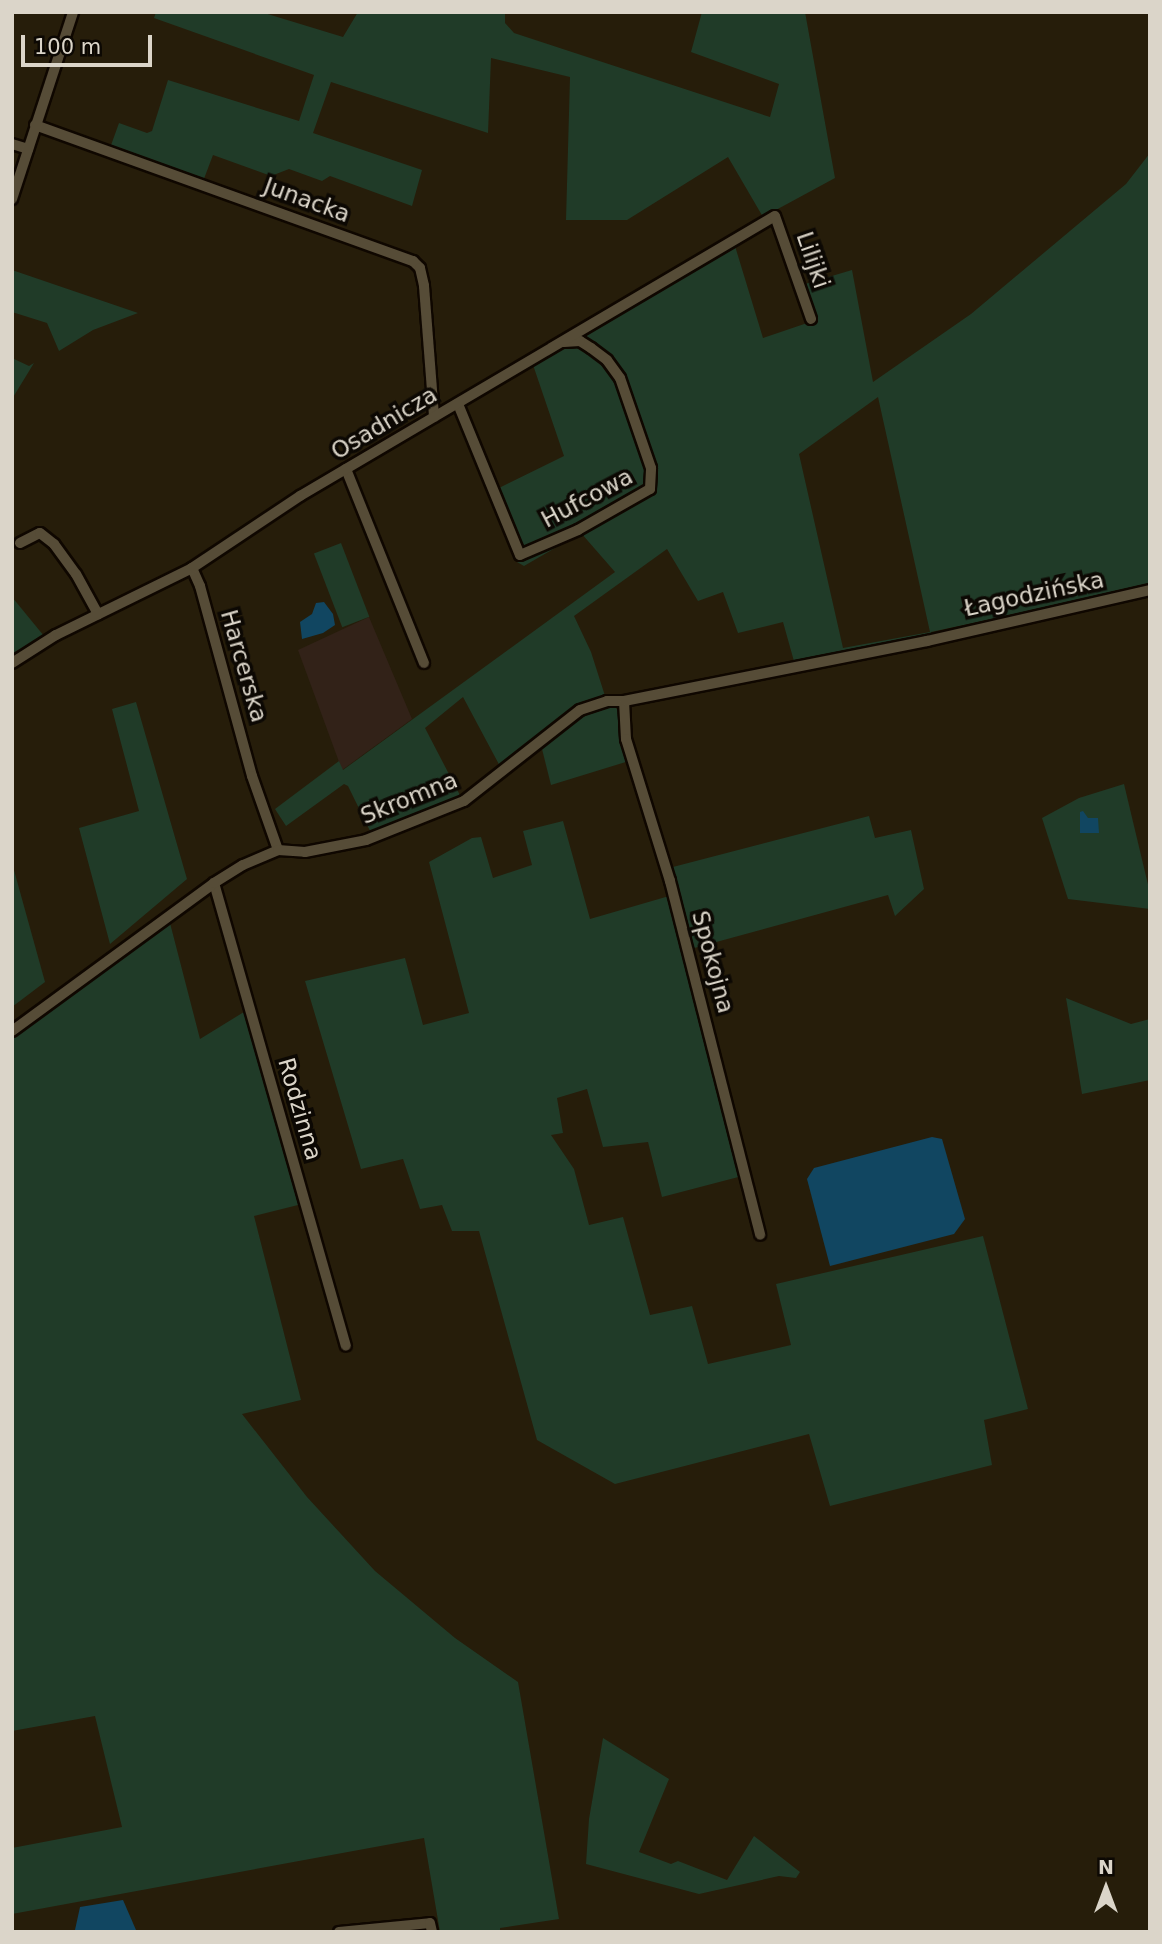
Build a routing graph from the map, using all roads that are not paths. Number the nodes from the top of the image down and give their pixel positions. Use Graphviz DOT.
graph roads {
  1 [pos="73,12"];
  2 [pos="36,125"];
  3 [pos="12,144"];
  4 [pos="28,149"];
  5 [pos="12,199"];
  6 [pos="775,216"];
  7 [pos="811,319"];
  8 [pos="561,342"];
  9 [pos="458,404"];
  10 [pos="434,417"];
  11 [pos="346,470"];
  12 [pos="20,543"];
  13 [pos="192,568"];
  14 [pos="1150,590"];
  15 [pos="98,614"];
  16 [pos="927,641"];
  17 [pos="12,663"];
  18 [pos="424,663"];
  19 [pos="624,701"];
  20 [pos="278,850"];
  21 [pos="214,883"];
  22 [pos="12,1031"];
  23 [pos="760,1235"];
  24 [pos="346,1346"];
  25 [pos="339,1932"];
  26 [pos="432,1932"];
  1 -- 2 [label="street"];
  2 -- 4 [label="street"];
  2 -- 10 [label="street, Junacka"];
  3 -- 4 [label="street"];
  4 -- 5 [label="street"];
  6 -- 7 [label="street, Lilijki"];
  6 -- 8 [label="street, Osadnicza"];
  8 -- 9 [label="street, Osadnicza"];
  8 -- 9 [label="street, Hufcowa"];
  9 -- 10 [label="street, Osadnicza"];
  10 -- 11 [label="street, Osadnicza"];
  11 -- 13 [label="street, Osadnicza"];
  11 -- 18 [label="street"];
  12 -- 15 [label="street"];
  13 -- 15 [label="street, Osadnicza"];
  13 -- 20 [label="street, Harcerska"];
  14 -- 16 [label="street, Łagodzińska"];
  15 -- 17 [label="street, Osadnicza"];
  16 -- 19 [label="street, Skromna"];
  19 -- 20 [label="street, Skromna"];
  19 -- 23 [label="street, Spokojna"];
  20 -- 21 [label="street, Skromna"];
  21 -- 22 [label="street, Skromna"];
  21 -- 24 [label="street, Rodzinna"];
  25 -- 26 [label="street"];
}
